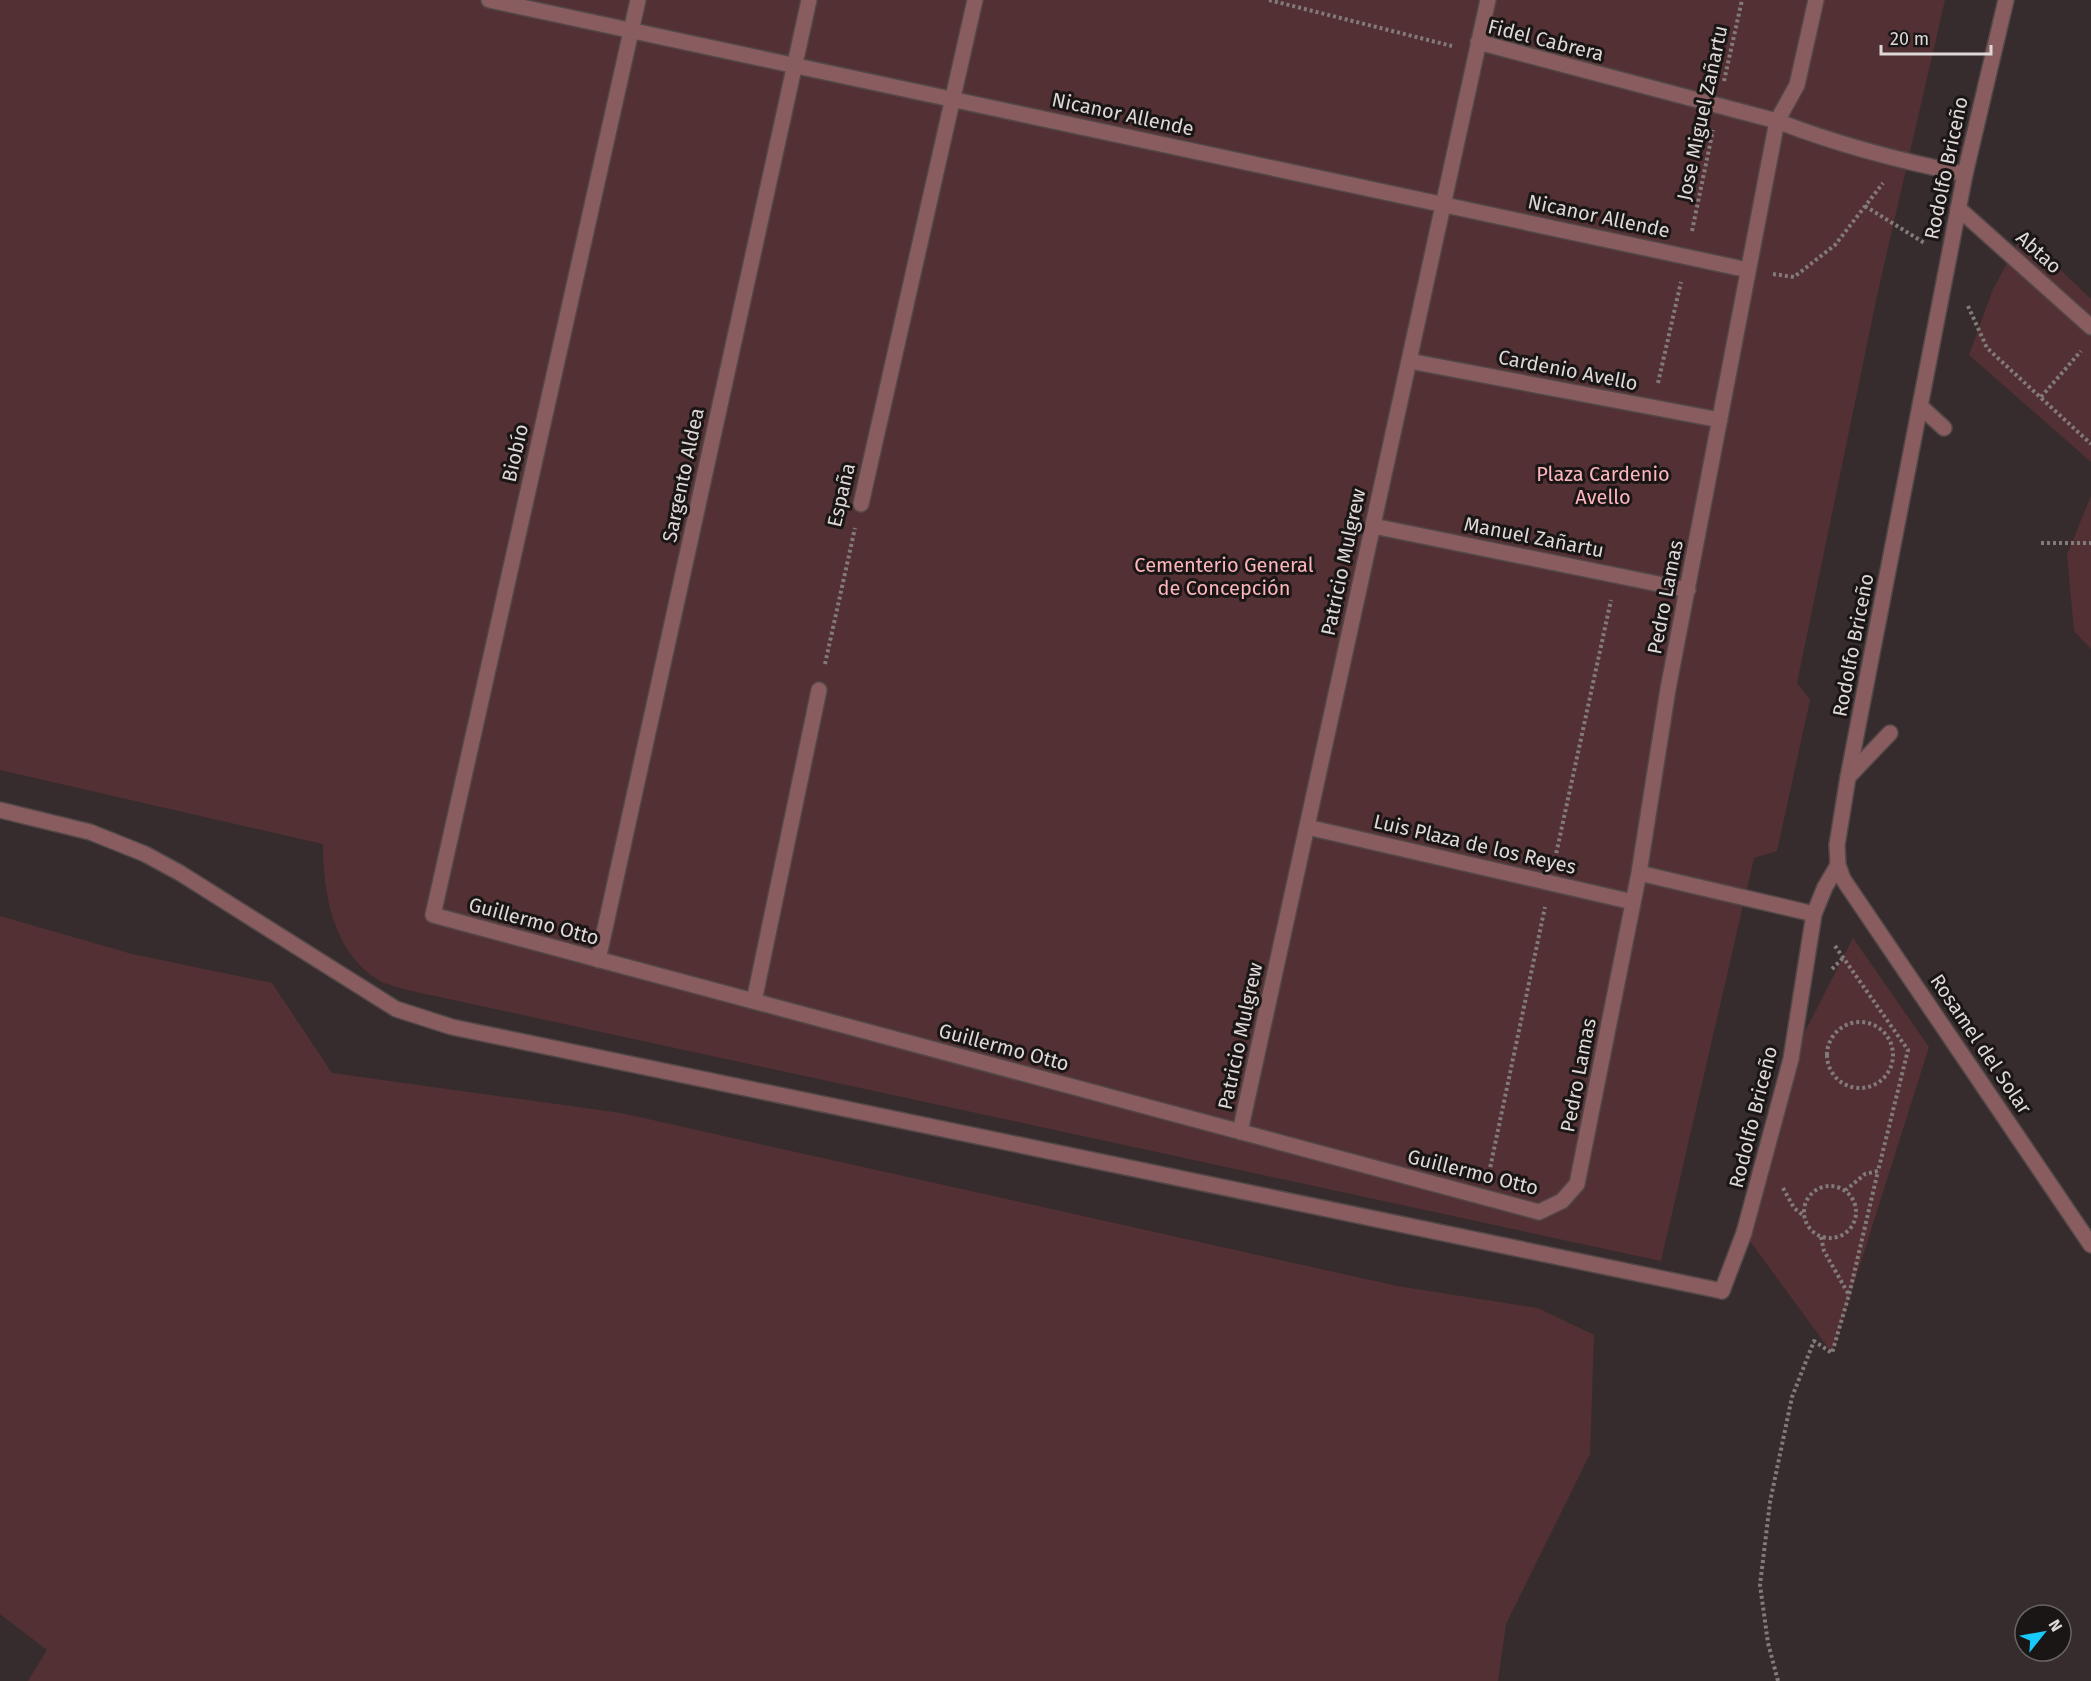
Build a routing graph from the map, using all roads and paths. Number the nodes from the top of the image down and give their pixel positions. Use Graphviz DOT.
graph roads {
  1 [pos="489,0"];
  2 [pos="638,0"];
  3 [pos="809,0"];
  4 [pos="975,0"];
  5 [pos="1269,0"];
  6 [pos="1488,0"];
  7 [pos="1742,0"];
  8 [pos="1815,0"];
  9 [pos="2006,0"];
  10 [pos="632,30"];
  11 [pos="1478,42"];
  12 [pos="795,65"];
  13 [pos="953,99"];
  14 [pos="1718,105"];
  15 [pos="1777,121"];
  16 [pos="1900,161"];
  17 [pos="1965,174"];
  18 [pos="1443,204"];
  19 [pos="1866,206"];
  20 [pos="1958,207"];
  21 [pos="1686,256"];
  22 [pos="1948,258"];
  23 [pos="1748,270"];
  24 [pos="2091,327"];
  25 [pos="2084,348"];
  26 [pos="1409,361"];
  27 [pos="2041,398"];
  28 [pos="1920,406"];
  29 [pos="1652,407"];
  30 [pos="1720,420"];
  31 [pos="1944,428"];
  32 [pos="2091,444"];
  33 [pos="861,504"];
  34 [pos="1373,526"];
  35 [pos="2042,543"];
  36 [pos="2091,543"];
  37 [pos="1688,590"];
  38 [pos="819,690"];
  39 [pos="1890,733"];
  40 [pos="1848,777"];
  41 [pos="0,810"];
  42 [pos="1307,827"];
  43 [pos="1838,866"];
  44 [pos="1639,873"];
  45 [pos="1633,902"];
  46 [pos="1814,914"];
  47 [pos="433,915"];
  48 [pos="1843,958"];
  49 [pos="598,960"];
  50 [pos="754,1001"];
  51 [pos="1829,1068"];
  52 [pos="1240,1132"];
  53 [pos="1878,1171"];
  54 [pos="1845,1190"];
  55 [pos="1562,1201"];
  56 [pos="1821,1237"];
  57 [pos="2091,1245"];
  58 [pos="1849,1295"];
  59 [pos="1778,1681"];
  1 -- 10 [label="street, Nicanor Allende"];
  2 -- 10 [label="street, Biobío"];
  3 -- 12 [label="street, Sargento Aldea"];
  4 -- 13 [label="street, España"];
  5 -- 11 [label="path, Fidel Cabrera"];
  6 -- 11 [label="street, Patricio Mulgrew"];
  7 -- 14 [label="path, Jose Miguel Zañartu"];
  8 -- 15 [label="street, Pedro Lamas"];
  9 -- 17 [label="street, Rodolfo Briceño"];
  10 -- 12 [label="street, Nicanor Allende"];
  10 -- 47 [label="street, Biobío"];
  11 -- 14 [label="street, Fidel Cabrera"];
  11 -- 18 [label="street, Patricio Mulgrew"];
  12 -- 13 [label="street, Nicanor Allende"];
  12 -- 49 [label="street, Sargento Aldea"];
  13 -- 18 [label="street, Nicanor Allende"];
  13 -- 33 [label="street, España"];
  14 -- 15 [label="street, Fidel Cabrera"];
  14 -- 21 [label="path, Jose Miguel Zañartu"];
  15 -- 16 [label="street, Fidel Cabrera"];
  15 -- 23 [label="street, Pedro Lamas"];
  16 -- 17 [label="street, Fidel Cabrera"];
  16 -- 19 [label="path"];
  17 -- 20 [label="street, Rodolfo Briceño"];
  18 -- 21 [label="street, Nicanor Allende"];
  18 -- 26 [label="street, Patricio Mulgrew"];
  19 -- 22 [label="path"];
  19 -- 23 [label="path"];
  20 -- 22 [label="street, Rodolfo Briceño"];
  20 -- 24 [label="street, Abtao"];
  21 -- 23 [label="street, Nicanor Allende"];
  21 -- 29 [label="path, Jose Miguel Zañartu"];
  22 -- 27 [label="path"];
  22 -- 28 [label="street, Rodolfo Briceño"];
  23 -- 30 [label="street, Pedro Lamas"];
  25 -- 27 [label="path"];
  26 -- 29 [label="street, Cardenio Avello"];
  26 -- 34 [label="street, Patricio Mulgrew"];
  27 -- 32 [label="path"];
  28 -- 31 [label="street"];
  28 -- 40 [label="street, Rodolfo Briceño"];
  29 -- 30 [label="street, Cardenio Avello"];
  30 -- 37 [label="street, Pedro Lamas"];
  33 -- 38 [label="path, España"];
  34 -- 37 [label="street, Manuel Zañartu"];
  34 -- 42 [label="street, Patricio Mulgrew"];
  35 -- 36 [label="path"];
  37 -- 44 [label="street, Pedro Lamas"];
  38 -- 50 [label="street"];
  39 -- 40 [label="street"];
  40 -- 43 [label="street, Rodolfo Briceño"];
  41 -- 46 [label="street, Rodolfo Briceño"];
  42 -- 45 [label="street, Luis Plaza de los Reyes"];
  42 -- 52 [label="street, Patricio Mulgrew"];
  43 -- 46 [label="street, Rodolfo Briceño"];
  43 -- 57 [label="street, Rosamel del Solar"];
  44 -- 45 [label="street, Pedro Lamas"];
  44 -- 46 [label="street"];
  45 -- 55 [label="street, Pedro Lamas"];
  47 -- 49 [label="street, Guillermo Otto"];
  48 -- 53 [label="path"];
  49 -- 50 [label="street, Guillermo Otto"];
  50 -- 52 [label="street, Guillermo Otto"];
  51 -- 51 [label="path"];
  52 -- 55 [label="street, Guillermo Otto"];
  53 -- 54 [label="path"];
  53 -- 58 [label="path"];
  54 -- 56 [label="path"];
  54 -- 56 [label="path"];
  56 -- 58 [label="path"];
  58 -- 59 [label="path"];
}
